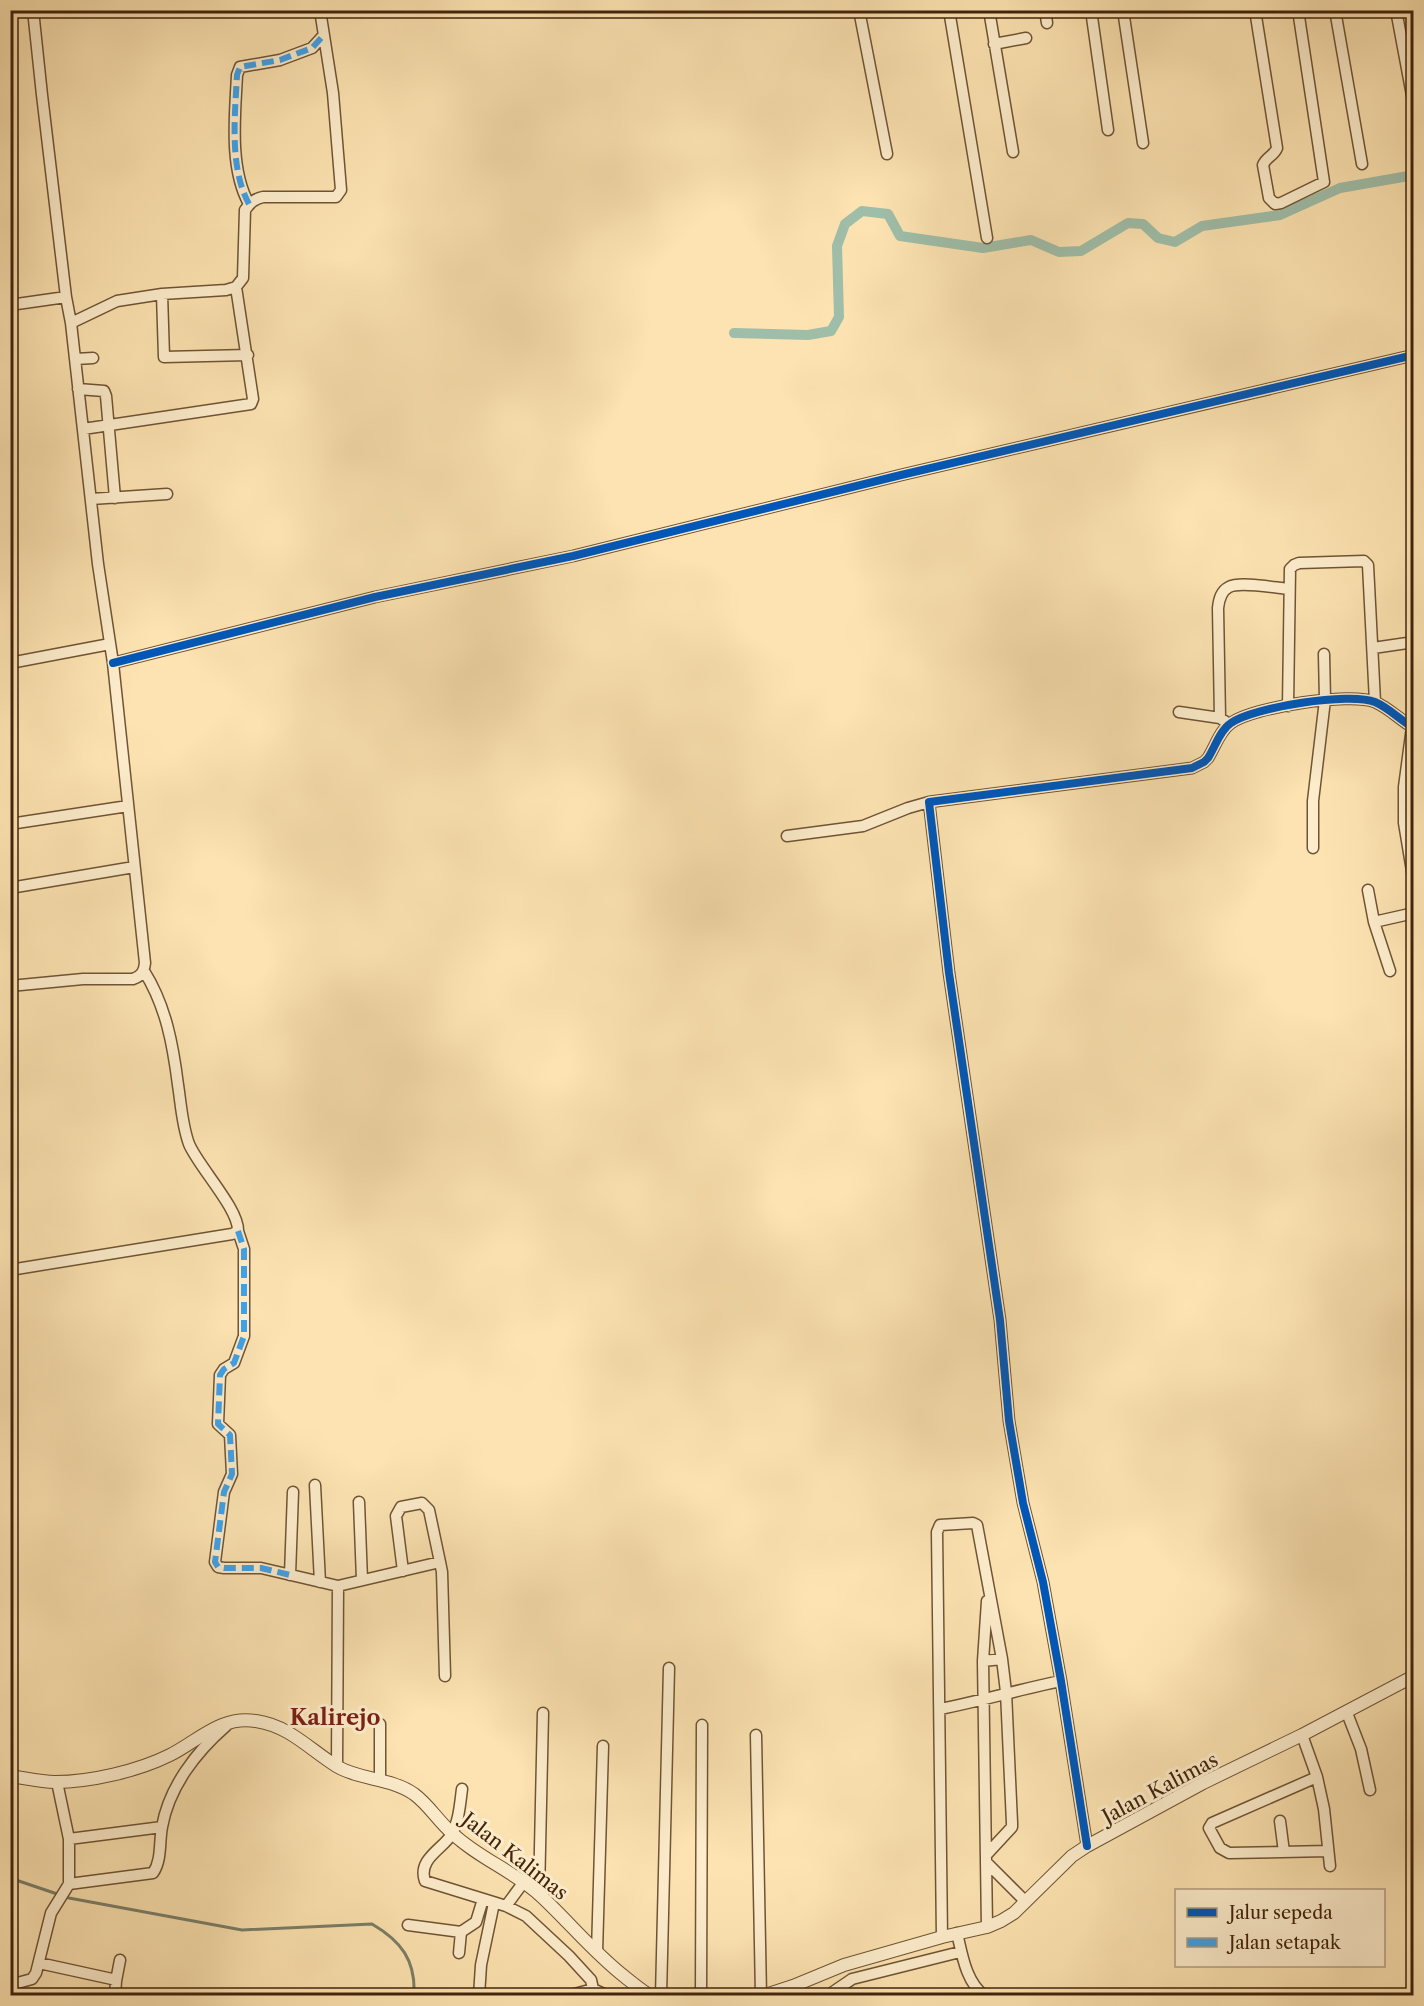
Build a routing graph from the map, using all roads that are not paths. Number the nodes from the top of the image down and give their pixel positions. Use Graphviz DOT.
graph roads {
  1 [pos="33,10"];
  2 [pos="320,10"];
  3 [pos="859,10"];
  4 [pos="949,10"];
  5 [pos="988,10"];
  6 [pos="1045,10"];
  7 [pos="1091,10"];
  8 [pos="1123,10"];
  9 [pos="1255,10"];
  10 [pos="1298,10"];
  11 [pos="1335,10"];
  12 [pos="1396,10"];
  13 [pos="1047,23"];
  14 [pos="323,36"];
  15 [pos="1026,38"];
  16 [pos="994,44"];
  17 [pos="1413,106"];
  18 [pos="1108,130"];
  19 [pos="1143,143"];
  20 [pos="1012,152"];
  21 [pos="887,154"];
  22 [pos="1362,164"];
  23 [pos="249,204"];
  24 [pos="987,238"];
  25 [pos="236,287"];
  26 [pos="162,294"];
  27 [pos="10,305"];
  28 [pos="69,311"];
  29 [pos="248,355"];
  30 [pos="1413,355"];
  31 [pos="75,358"];
  32 [pos="93,358"];
  33 [pos="78,389"];
  34 [pos="110,426"];
  35 [pos="82,429"];
  36 [pos="168,494"];
  37 [pos="114,498"];
  38 [pos="91,499"];
  39 [pos="1289,589"];
  40 [pos="1413,642"];
  41 [pos="110,644"];
  42 [pos="1373,648"];
  43 [pos="1324,654"];
  44 [pos="10,663"];
  45 [pos="113,663"];
  46 [pos="1325,700"];
  47 [pos="1375,702"];
  48 [pos="1288,705"];
  49 [pos="1179,712"];
  50 [pos="1225,721"];
  51 [pos="1413,727"];
  52 [pos="1410,763"];
  53 [pos="929,802"];
  54 [pos="128,806"];
  55 [pos="10,824"];
  56 [pos="788,836"];
  57 [pos="1313,848"];
  58 [pos="134,867"];
  59 [pos="1413,883"];
  60 [pos="10,888"];
  61 [pos="1368,890"];
  62 [pos="1413,913"];
  63 [pos="1374,922"];
  64 [pos="144,971"];
  65 [pos="1390,971"];
  66 [pos="10,986"];
  67 [pos="238,1231"];
  68 [pos="10,1270"];
  69 [pos="315,1485"];
  70 [pos="293,1492"];
  71 [pos="359,1502"];
  72 [pos="440,1562"];
  73 [pos="403,1571"];
  74 [pos="290,1575"];
  75 [pos="362,1580"];
  76 [pos="320,1582"];
  77 [pos="987,1584"];
  78 [pos="338,1586"];
  79 [pos="1002,1659"];
  80 [pos="983,1661"];
  81 [pos="669,1668"];
  82 [pos="444,1676"];
  83 [pos="1413,1676"];
  84 [pos="1061,1681"];
  85 [pos="1006,1692"];
  86 [pos="985,1700"];
  87 [pos="940,1709"];
  88 [pos="543,1713"];
  89 [pos="1347,1713"];
  90 [pos="231,1722"];
  91 [pos="380,1724"];
  92 [pos="702,1725"];
  93 [pos="756,1735"];
  94 [pos="1302,1735"];
  95 [pos="603,1746"];
  96 [pos="337,1766"];
  97 [pos="10,1776"];
  98 [pos="1317,1777"];
  99 [pos="380,1780"];
  100 [pos="57,1782"];
  101 [pos="462,1789"];
  102 [pos="1370,1790"];
  103 [pos="1280,1821"];
  104 [pos="162,1827"];
  105 [pos="448,1838"];
  106 [pos="69,1839"];
  107 [pos="1087,1846"];
  108 [pos="1328,1851"];
  109 [pos="1284,1852"];
  110 [pos="987,1858"];
  111 [pos="1330,1866"];
  112 [pos="67,1886"];
  113 [pos="519,1888"];
  114 [pos="539,1894"];
  115 [pos="483,1899"];
  116 [pos="1025,1900"];
  117 [pos="494,1903"];
  118 [pos="506,1906"];
  119 [pos="408,1925"];
  120 [pos="987,1927"];
  121 [pos="461,1932"];
  122 [pos="942,1937"];
  123 [pos="959,1943"];
  124 [pos="597,1952"];
  125 [pos="459,1953"];
  126 [pos="120,1960"];
  127 [pos="39,1963"];
  128 [pos="116,1981"];
  129 [pos="10,1985"];
  130 [pos="593,1989"];
  131 [pos="832,1994"];
  132 [pos="115,1995"];
  133 [pos="479,1995"];
  134 [pos="567,1995"];
  135 [pos="608,1995"];
  136 [pos="651,1995"];
  137 [pos="661,1995"];
  138 [pos="701,1995"];
  139 [pos="762,1995"];
  140 [pos="985,1995"];
  1 -- 28 [label="street"];
  2 -- 14 [label="street"];
  3 -- 21 [label="street"];
  4 -- 24 [label="street"];
  5 -- 16 [label="street"];
  6 -- 13 [label="street"];
  7 -- 18 [label="street"];
  8 -- 19 [label="street"];
  9 -- 10 [label="street"];
  11 -- 22 [label="street"];
  12 -- 17 [label="street"];
  14 -- 23 [label="street"];
  14 -- 23 [label="street"];
  15 -- 16 [label="street"];
  16 -- 20 [label="street"];
  23 -- 25 [label="street"];
  25 -- 26 [label="street"];
  25 -- 29 [label="street"];
  26 -- 28 [label="street"];
  26 -- 29 [label="street"];
  27 -- 28 [label="street"];
  28 -- 31 [label="street"];
  29 -- 34 [label="street"];
  30 -- 45 [label="street"];
  31 -- 32 [label="street"];
  31 -- 33 [label="street"];
  33 -- 34 [label="street"];
  33 -- 35 [label="street"];
  34 -- 35 [label="street"];
  34 -- 37 [label="street"];
  35 -- 38 [label="street"];
  36 -- 37 [label="street"];
  37 -- 38 [label="street"];
  38 -- 41 [label="street"];
  39 -- 42 [label="street"];
  39 -- 48 [label="street"];
  39 -- 50 [label="street"];
  40 -- 42 [label="street"];
  41 -- 44 [label="street"];
  41 -- 45 [label="street"];
  42 -- 47 [label="street"];
  43 -- 46 [label="street"];
  45 -- 54 [label="street"];
  46 -- 47 [label="street"];
  46 -- 48 [label="street"];
  46 -- 57 [label="street"];
  47 -- 51 [label="street"];
  48 -- 50 [label="street"];
  49 -- 50 [label="street"];
  50 -- 53 [label="street"];
  51 -- 52 [label="street"];
  52 -- 59 [label="street"];
  53 -- 56 [label="street"];
  53 -- 84 [label="street"];
  54 -- 55 [label="street"];
  54 -- 58 [label="street"];
  58 -- 60 [label="street"];
  58 -- 64 [label="street"];
  61 -- 63 [label="street"];
  62 -- 63 [label="street"];
  63 -- 65 [label="street"];
  64 -- 66 [label="street"];
  64 -- 67 [label="street"];
  67 -- 68 [label="street"];
  67 -- 74 [label="street"];
  69 -- 76 [label="street"];
  70 -- 74 [label="street"];
  71 -- 75 [label="street"];
  72 -- 73 [label="street"];
  72 -- 73 [label="street"];
  72 -- 82 [label="street"];
  73 -- 75 [label="street"];
  74 -- 76 [label="street"];
  75 -- 78 [label="street"];
  76 -- 78 [label="street"];
  77 -- 79 [label="street"];
  77 -- 80 [label="street"];
  77 -- 87 [label="street"];
  78 -- 96 [label="street"];
  79 -- 80 [label="street"];
  79 -- 85 [label="street"];
  80 -- 86 [label="street"];
  81 -- 137 [label="street"];
  83 -- 89 [label="street, Jalan Kalimas"];
  84 -- 85 [label="street"];
  84 -- 107 [label="street"];
  85 -- 86 [label="street"];
  85 -- 110 [label="street"];
  86 -- 87 [label="street"];
  86 -- 110 [label="street"];
  87 -- 122 [label="street"];
  88 -- 114 [label="street"];
  89 -- 94 [label="street, Jalan Kalimas"];
  89 -- 102 [label="street"];
  90 -- 96 [label="street, Jalan Kalimas"];
  90 -- 100 [label="street, Jalan Kalimas"];
  90 -- 104 [label="street"];
  91 -- 99 [label="street"];
  92 -- 138 [label="street"];
  93 -- 139 [label="street"];
  94 -- 98 [label="street"];
  94 -- 107 [label="street, Jalan Kalimas"];
  95 -- 124 [label="street"];
  96 -- 99 [label="street, Jalan Kalimas"];
  97 -- 100 [label="street, Jalan Kalimas"];
  98 -- 108 [label="street"];
  98 -- 109 [label="street"];
  99 -- 105 [label="street, Jalan Kalimas"];
  100 -- 106 [label="street"];
  101 -- 105 [label="street"];
  103 -- 109 [label="street"];
  104 -- 106 [label="street"];
  104 -- 112 [label="street"];
  105 -- 113 [label="street, Jalan Kalimas"];
  105 -- 115 [label="street"];
  106 -- 112 [label="street"];
  107 -- 116 [label="street, Jalan Kalimas"];
  108 -- 109 [label="street"];
  108 -- 111 [label="street"];
  110 -- 116 [label="street"];
  110 -- 120 [label="street"];
  112 -- 127 [label="street"];
  113 -- 114 [label="street, Jalan Kalimas"];
  113 -- 118 [label="street"];
  114 -- 124 [label="street, Jalan Kalimas"];
  115 -- 117 [label="street"];
  115 -- 121 [label="street"];
  116 -- 120 [label="street, Jalan Kalimas"];
  117 -- 118 [label="street"];
  117 -- 133 [label="street"];
  118 -- 130 [label="street"];
  119 -- 121 [label="street"];
  120 -- 123 [label="street, Jalan Kalimas"];
  121 -- 125 [label="street"];
  122 -- 123 [label="street, Jalan Kalimas"];
  122 -- 139 [label="street, Jalan Kalimas"];
  123 -- 131 [label="street"];
  123 -- 140 [label="street"];
  124 -- 136 [label="street, Jalan Kalimas"];
  126 -- 128 [label="street"];
  127 -- 128 [label="street"];
  127 -- 129 [label="street"];
  128 -- 132 [label="street"];
  130 -- 134 [label="street"];
  130 -- 135 [label="street"];
}
